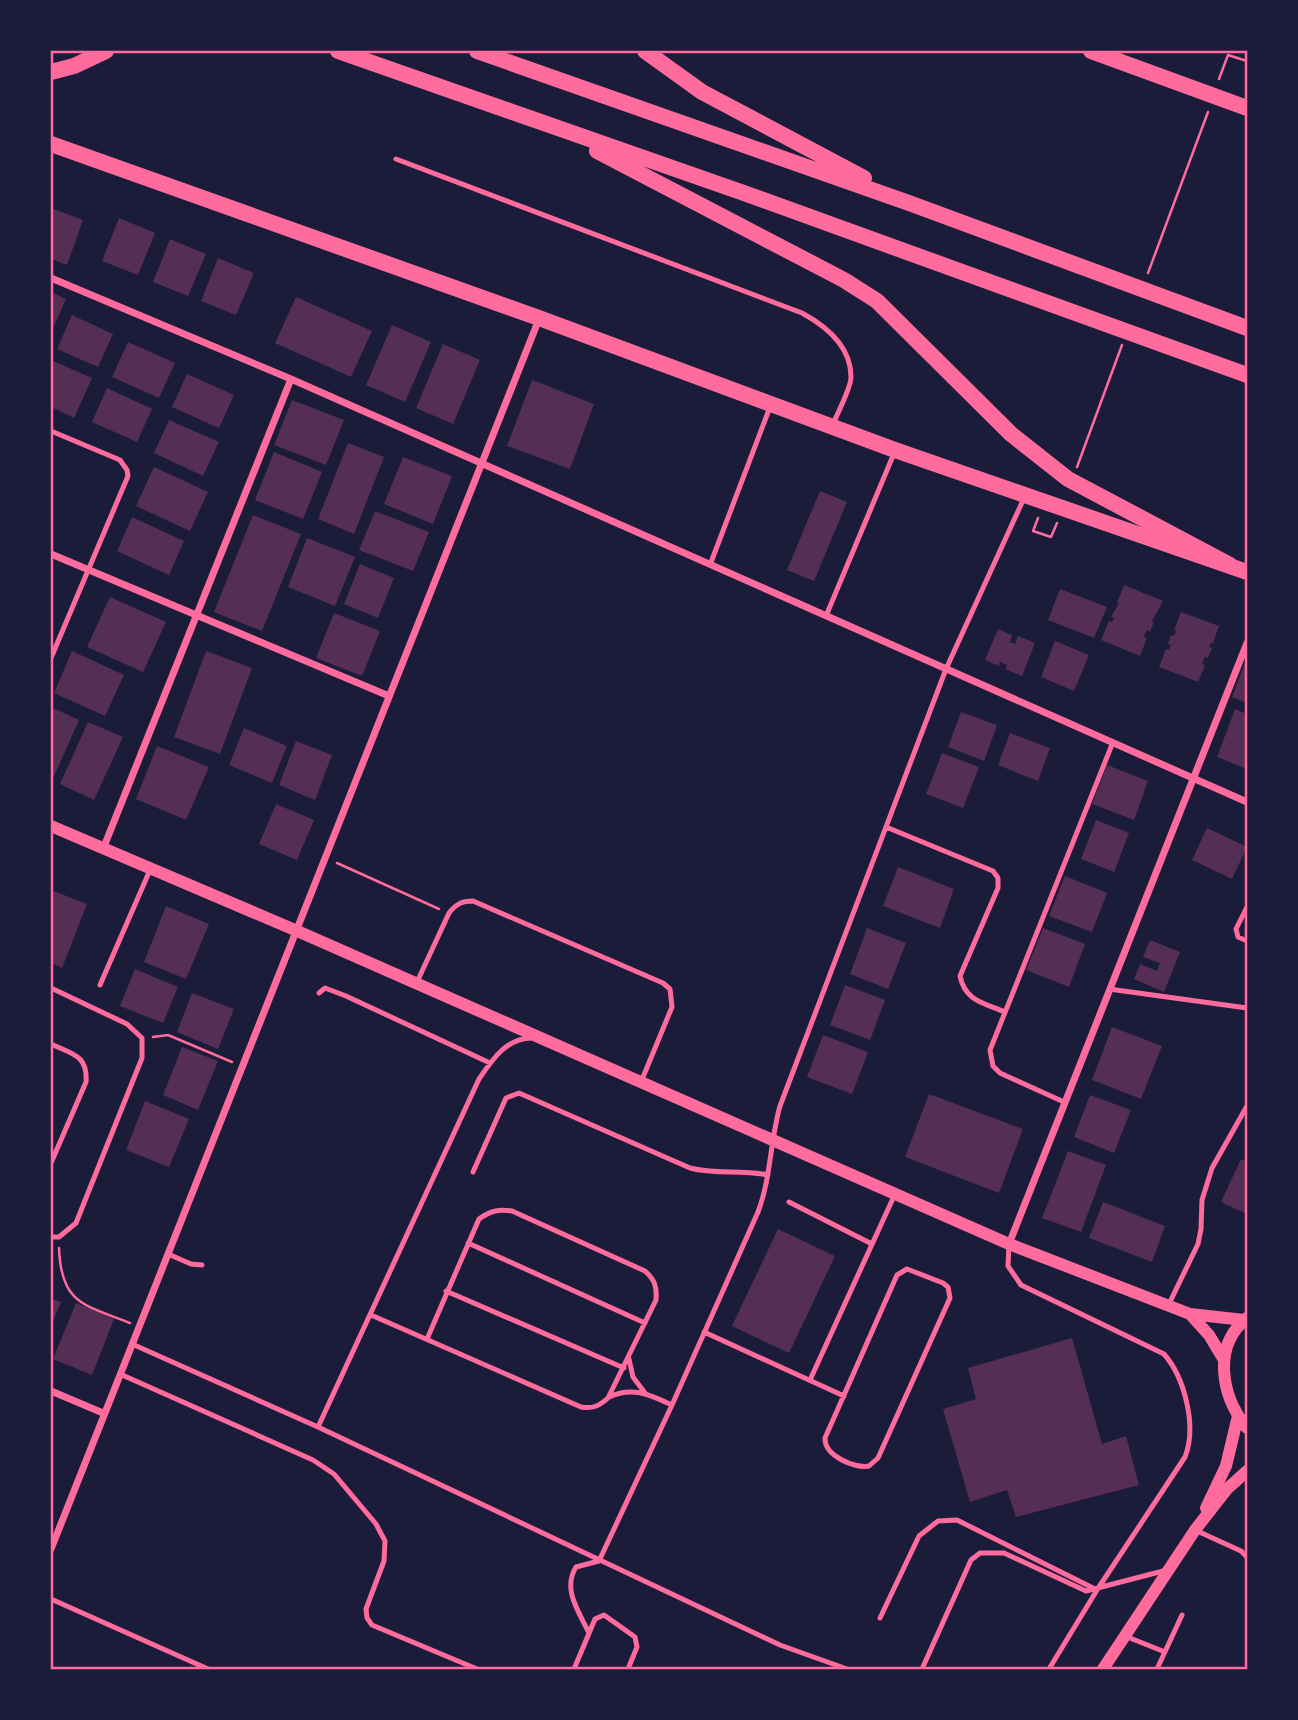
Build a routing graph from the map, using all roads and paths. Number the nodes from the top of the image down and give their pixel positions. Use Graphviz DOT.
graph roads {
  1 [pos="106,51"];
  2 [pos="338,51"];
  3 [pos="477,51"];
  4 [pos="645,51"];
  5 [pos="1091,51"];
  6 [pos="1228,55"];
  7 [pos="1247,61"];
  8 [pos="51,72"];
  9 [pos="1247,108"];
  10 [pos="548,125"];
  11 [pos="51,144"];
  12 [pos="396,159"];
  13 [pos="909,203"];
  14 [pos="51,278"];
  15 [pos="539,318"];
  16 [pos="1247,328"];
  17 [pos="1247,376"];
  18 [pos="291,379"];
  19 [pos="771,404"];
  20 [pos="832,427"];
  21 [pos="51,431"];
  22 [pos="895,450"];
  23 [pos="482,464"];
  24 [pos="1025,496"];
  25 [pos="1033,531"];
  26 [pos="1051,537"];
  27 [pos="51,554"];
  28 [pos="710,565"];
  29 [pos="1230,565"];
  30 [pos="88,570"];
  31 [pos="1247,572"];
  32 [pos="826,616"];
  33 [pos="195,617"];
  34 [pos="1247,643"];
  35 [pos="51,657"];
  36 [pos="946,669"];
  37 [pos="389,696"];
  38 [pos="1113,742"];
  39 [pos="1193,777"];
  40 [pos="1247,802"];
  41 [pos="51,827"];
  42 [pos="886,827"];
  43 [pos="103,849"];
  44 [pos="324,857"];
  45 [pos="150,870"];
  46 [pos="1247,907"];
  47 [pos="449,913"];
  48 [pos="295,930"];
  49 [pos="1247,941"];
  50 [pos="416,983"];
  51 [pos="100,985"];
  52 [pos="51,988"];
  53 [pos="1109,989"];
  54 [pos="319,993"];
  55 [pos="1247,1008"];
  56 [pos="1005,1012"];
  57 [pos="142,1038"];
  58 [pos="542,1039"];
  59 [pos="51,1044"];
  60 [pos="490,1063"];
  61 [pos="242,1066"];
  62 [pos="641,1082"];
  63 [pos="1064,1102"];
  64 [pos="1247,1106"];
  65 [pos="773,1140"];
  66 [pos="51,1163"];
  67 [pos="473,1172"];
  68 [pos="768,1175"];
  69 [pos="895,1194"];
  70 [pos="789,1202"];
  71 [pos="51,1237"];
  72 [pos="59,1237"];
  73 [pos="468,1243"];
  74 [pos="872,1244"];
  75 [pos="1009,1244"];
  76 [pos="168,1254"];
  77 [pos="202,1265"];
  78 [pos="446,1291"];
  79 [pos="1168,1306"];
  80 [pos="1190,1314"];
  81 [pos="372,1315"];
  82 [pos="1246,1319"];
  83 [pos="645,1323"];
  84 [pos="140,1326"];
  85 [pos="704,1332"];
  86 [pos="427,1339"];
  87 [pos="132,1344"];
  88 [pos="629,1356"];
  89 [pos="1224,1360"];
  90 [pos="624,1368"];
  91 [pos="120,1374"];
  92 [pos="810,1380"];
  93 [pos="51,1391"];
  94 [pos="645,1393"];
  95 [pos="844,1396"];
  96 [pos="608,1398"];
  97 [pos="672,1405"];
  98 [pos="103,1413"];
  99 [pos="1238,1416"];
  100 [pos="317,1427"];
  101 [pos="1247,1428"];
  102 [pos="1247,1471"];
  103 [pos="1195,1530"];
  104 [pos="51,1549"];
  105 [pos="1247,1557"];
  106 [pos="598,1560"];
  107 [pos="1168,1569"];
  108 [pos="1097,1590"];
  109 [pos="51,1599"];
  110 [pos="1182,1615"];
  111 [pos="880,1618"];
  112 [pos="589,1633"];
  113 [pos="1123,1635"];
  114 [pos="1165,1652"];
  115 [pos="208,1669"];
  116 [pos="477,1669"];
  117 [pos="574,1669"];
  118 [pos="628,1669"];
  119 [pos="847,1669"];
  120 [pos="922,1669"];
  121 [pos="1049,1669"];
  122 [pos="1103,1669"];
  123 [pos="1157,1669"];
  1 -- 8 [label="main road"];
  2 -- 10 [label="main road"];
  3 -- 13 [label="main road"];
  4 -- 13 [label="main road"];
  5 -- 9 [label="main road"];
  6 -- 7 [label="path"];
  10 -- 17 [label="main road"];
  10 -- 29 [label="main road"];
  11 -- 15 [label="main road"];
  12 -- 20 [label="lane"];
  13 -- 16 [label="main road"];
  14 -- 18 [label="street"];
  15 -- 19 [label="main road"];
  15 -- 23 [label="street"];
  18 -- 23 [label="street"];
  18 -- 33 [label="street"];
  19 -- 20 [label="main road"];
  19 -- 28 [label="lane"];
  20 -- 22 [label="main road"];
  21 -- 30 [label="lane"];
  22 -- 24 [label="main road"];
  22 -- 32 [label="lane"];
  23 -- 28 [label="street"];
  23 -- 37 [label="street"];
  24 -- 29 [label="main road"];
  24 -- 36 [label="lane"];
  25 -- 26 [label="path"];
  27 -- 30 [label="street"];
  28 -- 32 [label="street"];
  29 -- 31 [label="main road"];
  30 -- 33 [label="street"];
  30 -- 35 [label="lane"];
  32 -- 36 [label="street"];
  33 -- 37 [label="street"];
  33 -- 43 [label="street"];
  34 -- 39 [label="street"];
  36 -- 38 [label="street"];
  36 -- 42 [label="lane"];
  37 -- 44 [label="street"];
  38 -- 39 [label="street"];
  38 -- 56 [label="lane"];
  39 -- 40 [label="street"];
  39 -- 53 [label="street"];
  41 -- 43 [label="street"];
  42 -- 56 [label="lane"];
  42 -- 65 [label="lane"];
  43 -- 45 [label="street"];
  44 -- 47 [label="path"];
  44 -- 48 [label="street"];
  45 -- 48 [label="street"];
  45 -- 51 [label="lane"];
  46 -- 49 [label="lane"];
  47 -- 50 [label="lane"];
  47 -- 62 [label="lane"];
  48 -- 50 [label="street"];
  48 -- 61 [label="street"];
  50 -- 58 [label="street"];
  52 -- 57 [label="lane"];
  53 -- 55 [label="lane"];
  53 -- 63 [label="street"];
  54 -- 60 [label="lane"];
  56 -- 63 [label="lane"];
  57 -- 61 [label="path"];
  57 -- 72 [label="lane"];
  58 -- 60 [label="lane"];
  58 -- 62 [label="street"];
  59 -- 66 [label="lane"];
  60 -- 81 [label="lane"];
  61 -- 76 [label="street"];
  62 -- 65 [label="street"];
  63 -- 75 [label="street"];
  64 -- 79 [label="lane"];
  65 -- 68 [label="lane"];
  65 -- 69 [label="street"];
  67 -- 68 [label="lane"];
  68 -- 85 [label="lane"];
  69 -- 74 [label="lane"];
  69 -- 75 [label="street"];
  70 -- 74 [label="lane"];
  71 -- 72 [label="lane"];
  72 -- 84 [label="path"];
  73 -- 78 [label="lane"];
  73 -- 83 [label="lane"];
  73 -- 83 [label="lane"];
  74 -- 92 [label="lane"];
  75 -- 79 [label="street"];
  75 -- 108 [label="lane"];
  76 -- 77 [label="lane"];
  76 -- 84 [label="street"];
  78 -- 86 [label="lane"];
  78 -- 90 [label="lane"];
  79 -- 80 [label="street"];
  80 -- 82 [label="street"];
  80 -- 89 [label="street"];
  81 -- 86 [label="lane"];
  81 -- 100 [label="lane"];
  82 -- 89 [label="street"];
  83 -- 88 [label="lane"];
  84 -- 87 [label="street"];
  85 -- 92 [label="lane"];
  85 -- 97 [label="lane"];
  86 -- 96 [label="lane"];
  87 -- 91 [label="street"];
  87 -- 100 [label="lane"];
  88 -- 90 [label="lane"];
  88 -- 94 [label="lane"];
  89 -- 99 [label="street"];
  90 -- 96 [label="lane"];
  91 -- 98 [label="street"];
  91 -- 116 [label="lane"];
  92 -- 95 [label="lane"];
  93 -- 98 [label="street"];
  94 -- 96 [label="lane"];
  94 -- 97 [label="lane"];
  95 -- 95 [label="lane"];
  97 -- 106 [label="lane"];
  98 -- 104 [label="street"];
  99 -- 101 [label="street"];
  99 -- 103 [label="street"];
  100 -- 106 [label="lane"];
  102 -- 103 [label="street"];
  103 -- 105 [label="lane"];
  103 -- 107 [label="street"];
  106 -- 112 [label="lane"];
  106 -- 119 [label="lane"];
  107 -- 108 [label="lane"];
  107 -- 113 [label="street"];
  108 -- 111 [label="lane"];
  108 -- 120 [label="lane"];
  108 -- 121 [label="lane"];
  109 -- 115 [label="lane"];
  110 -- 114 [label="lane"];
  112 -- 117 [label="lane"];
  112 -- 118 [label="lane"];
  113 -- 114 [label="lane"];
  113 -- 122 [label="street"];
  114 -- 123 [label="lane"];
}
